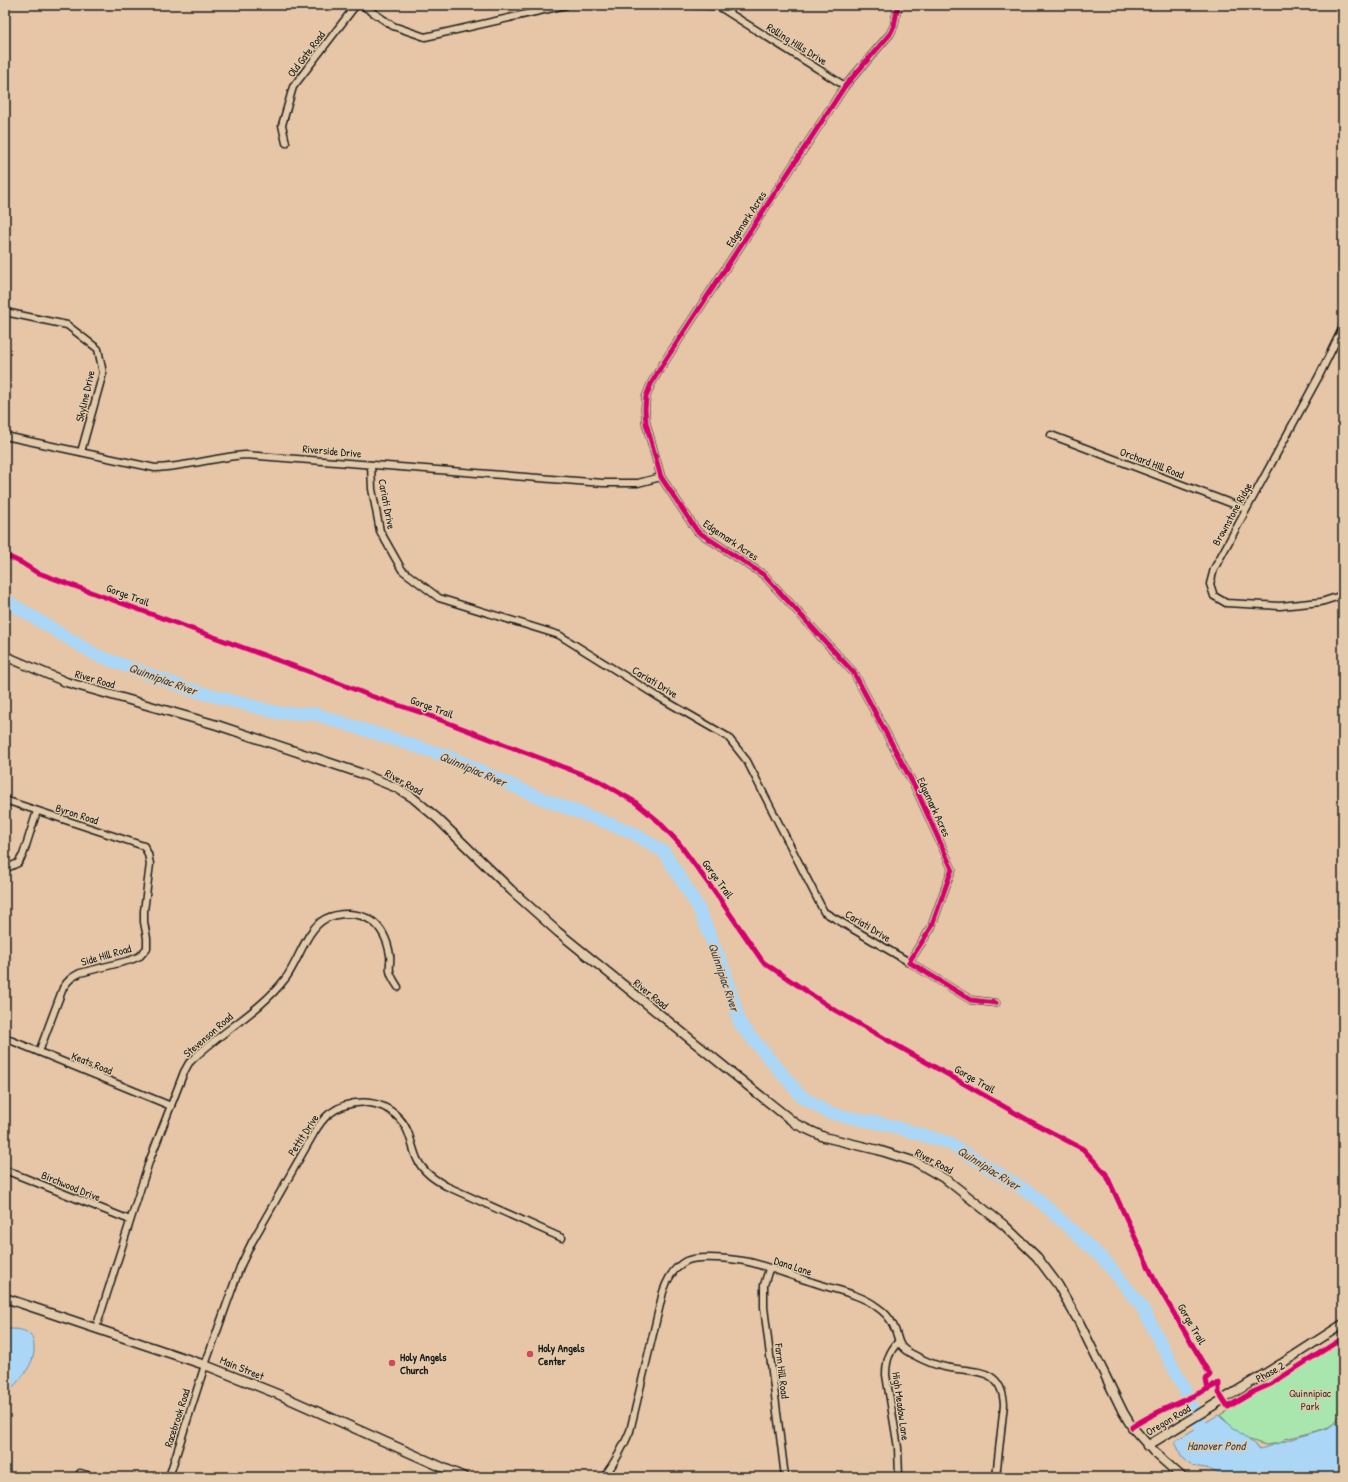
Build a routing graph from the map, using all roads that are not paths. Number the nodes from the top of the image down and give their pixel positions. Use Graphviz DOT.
graph roads {
  1 [pos="356,5"];
  2 [pos="362,5"];
  3 [pos="566,5"];
  4 [pos="694,5"];
  5 [pos="898,5"];
  6 [pos="845,86"];
  7 [pos="286,143"];
  8 [pos="5,312"];
  9 [pos="1343,327"];
  10 [pos="5,436"];
  11 [pos="1051,436"];
  12 [pos="81,452"];
  13 [pos="371,465"];
  14 [pos="661,477"];
  15 [pos="1246,509"];
  16 [pos="1343,595"];
  17 [pos="5,656"];
  18 [pos="5,800"];
  19 [pos="37,811"];
  20 [pos="144,846"];
  21 [pos="5,869"];
  22 [pos="909,962"];
  23 [pos="398,987"];
  24 [pos="996,1003"];
  25 [pos="5,1038"];
  26 [pos="39,1052"];
  27 [pos="171,1106"];
  28 [pos="5,1170"];
  29 [pos="130,1220"];
  30 [pos="562,1238"];
  31 [pos="769,1269"];
  32 [pos="5,1298"];
  33 [pos="1343,1324"];
  34 [pos="96,1328"];
  35 [pos="898,1342"];
  36 [pos="205,1365"];
  37 [pos="1147,1446"];
  38 [pos="80,1473"];
  39 [pos="94,1477"];
  40 [pos="169,1477"];
  41 [pos="464,1477"];
  42 [pos="604,1477"];
  43 [pos="785,1477"];
  44 [pos="899,1477"];
  45 [pos="996,1477"];
  46 [pos="1182,1477"];
  1 -- 7 [label="street, Old Gate Road"];
  2 -- 3 [label="street"];
  4 -- 6 [label="street, Rolling Hills Drive"];
  5 -- 6 [label="street, Edgemark Acres"];
  6 -- 14 [label="street, Edgemark Acres"];
  8 -- 12 [label="street, Skyline Drive"];
  9 -- 15 [label="street, Brownstone Ridge"];
  10 -- 12 [label="street, Riverside Drive"];
  11 -- 15 [label="street, Orchard Hill Road"];
  12 -- 13 [label="street, Riverside Drive"];
  13 -- 14 [label="street, Riverside Drive"];
  13 -- 22 [label="street, Cariati Drive"];
  14 -- 22 [label="street, Edgemark Acres"];
  15 -- 16 [label="street, Brownstone Ridge"];
  17 -- 37 [label="main road, River Road"];
  18 -- 19 [label="street, Byron Road"];
  19 -- 20 [label="street, Byron Road"];
  19 -- 21 [label="street"];
  20 -- 26 [label="street, Side Hill Road"];
  22 -- 24 [label="street"];
  23 -- 27 [label="street, Stevenson Road"];
  25 -- 26 [label="street, Keats Road"];
  26 -- 27 [label="street, Keats Road"];
  27 -- 29 [label="street, Stevenson Road"];
  28 -- 29 [label="street, Birchwood Drive"];
  29 -- 34 [label="street, Stevenson Road"];
  30 -- 36 [label="street, Pettit Drive"];
  31 -- 35 [label="street, Dana Lane"];
  31 -- 42 [label="street, Dana Lane"];
  31 -- 43 [label="street, Farm Hill Road"];
  32 -- 34 [label="main road, Main Street"];
  33 -- 37 [label="main road, Oregon Road"];
  34 -- 36 [label="main road, Main Street"];
  35 -- 44 [label="street, High Meadow Lane"];
  35 -- 45 [label="street"];
  36 -- 40 [label="street, Racebrook Road"];
  36 -- 41 [label="main road, Main Street"];
  37 -- 46 [label="main road, River Road"];
  38 -- 39 [label="street"];
}
